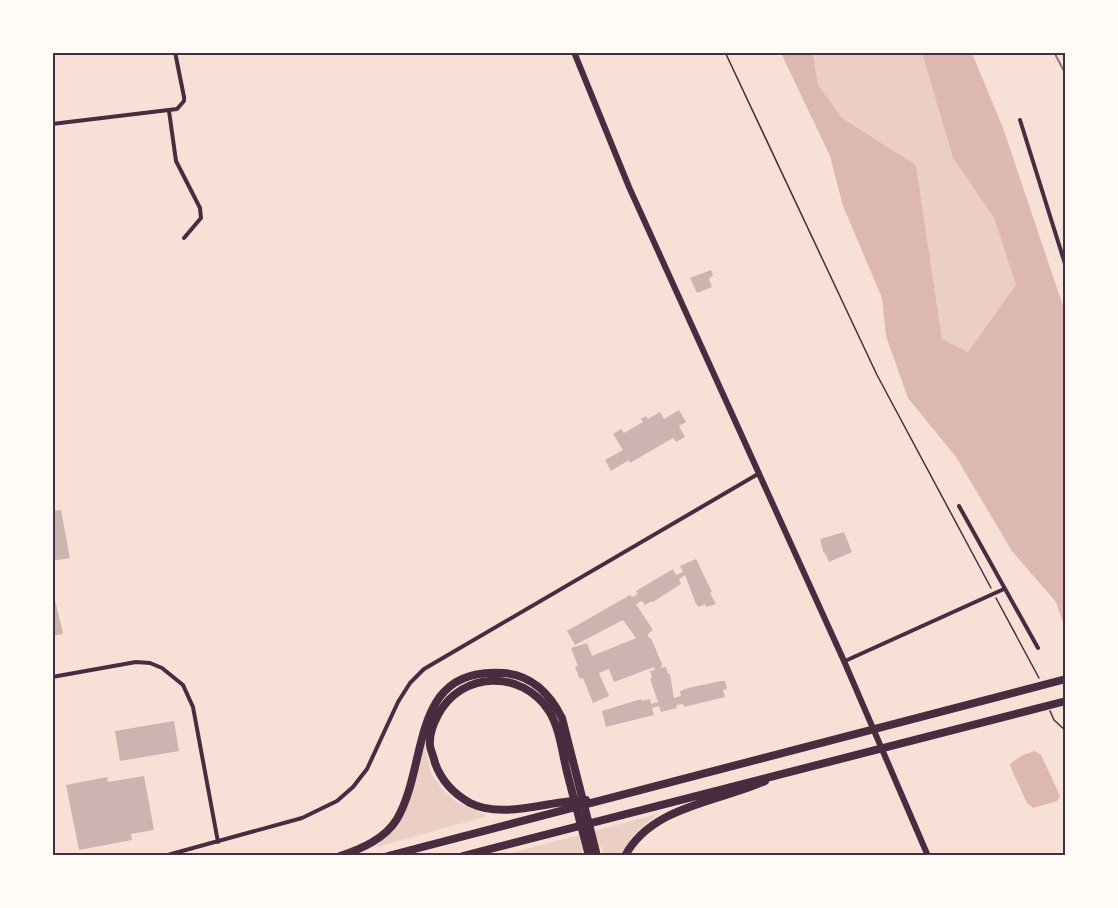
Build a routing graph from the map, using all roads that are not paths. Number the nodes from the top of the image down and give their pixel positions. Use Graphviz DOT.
graph roads {
  1 [pos="175,52"];
  2 [pos="574,52"];
  3 [pos="169,111"];
  4 [pos="1020,120"];
  5 [pos="52,124"];
  6 [pos="184,238"];
  7 [pos="1065,267"];
  8 [pos="758,474"];
  9 [pos="959,506"];
  10 [pos="1004,589"];
  11 [pos="1038,648"];
  12 [pos="844,661"];
  13 [pos="52,677"];
  14 [pos="1065,680"];
  15 [pos="1065,701"];
  16 [pos="783,772"];
  17 [pos="575,786"];
  18 [pos="600,800"];
  19 [pos="589,839"];
  20 [pos="218,842"];
  21 [pos="164,855"];
  22 [pos="340,855"];
  23 [pos="388,855"];
  24 [pos="463,855"];
  25 [pos="589,855"];
  26 [pos="597,855"];
  27 [pos="625,855"];
  28 [pos="928,855"];
  1 -- 3 [label="street"];
  2 -- 8 [label="main road"];
  3 -- 5 [label="street"];
  3 -- 6 [label="street"];
  4 -- 7 [label="street"];
  8 -- 12 [label="main road"];
  8 -- 20 [label="street"];
  9 -- 10 [label="street"];
  10 -- 11 [label="street"];
  10 -- 12 [label="street"];
  12 -- 28 [label="main road"];
  13 -- 20 [label="street"];
  14 -- 18 [label="highway"];
  15 -- 16 [label="highway"];
  16 -- 24 [label="highway"];
  16 -- 27 [label="highway"];
  17 -- 18 [label="highway"];
  17 -- 19 [label="highway"];
  17 -- 22 [label="highway"];
  18 -- 23 [label="highway"];
  19 -- 25 [label="highway"];
  19 -- 26 [label="highway"];
  20 -- 21 [label="street"];
}
